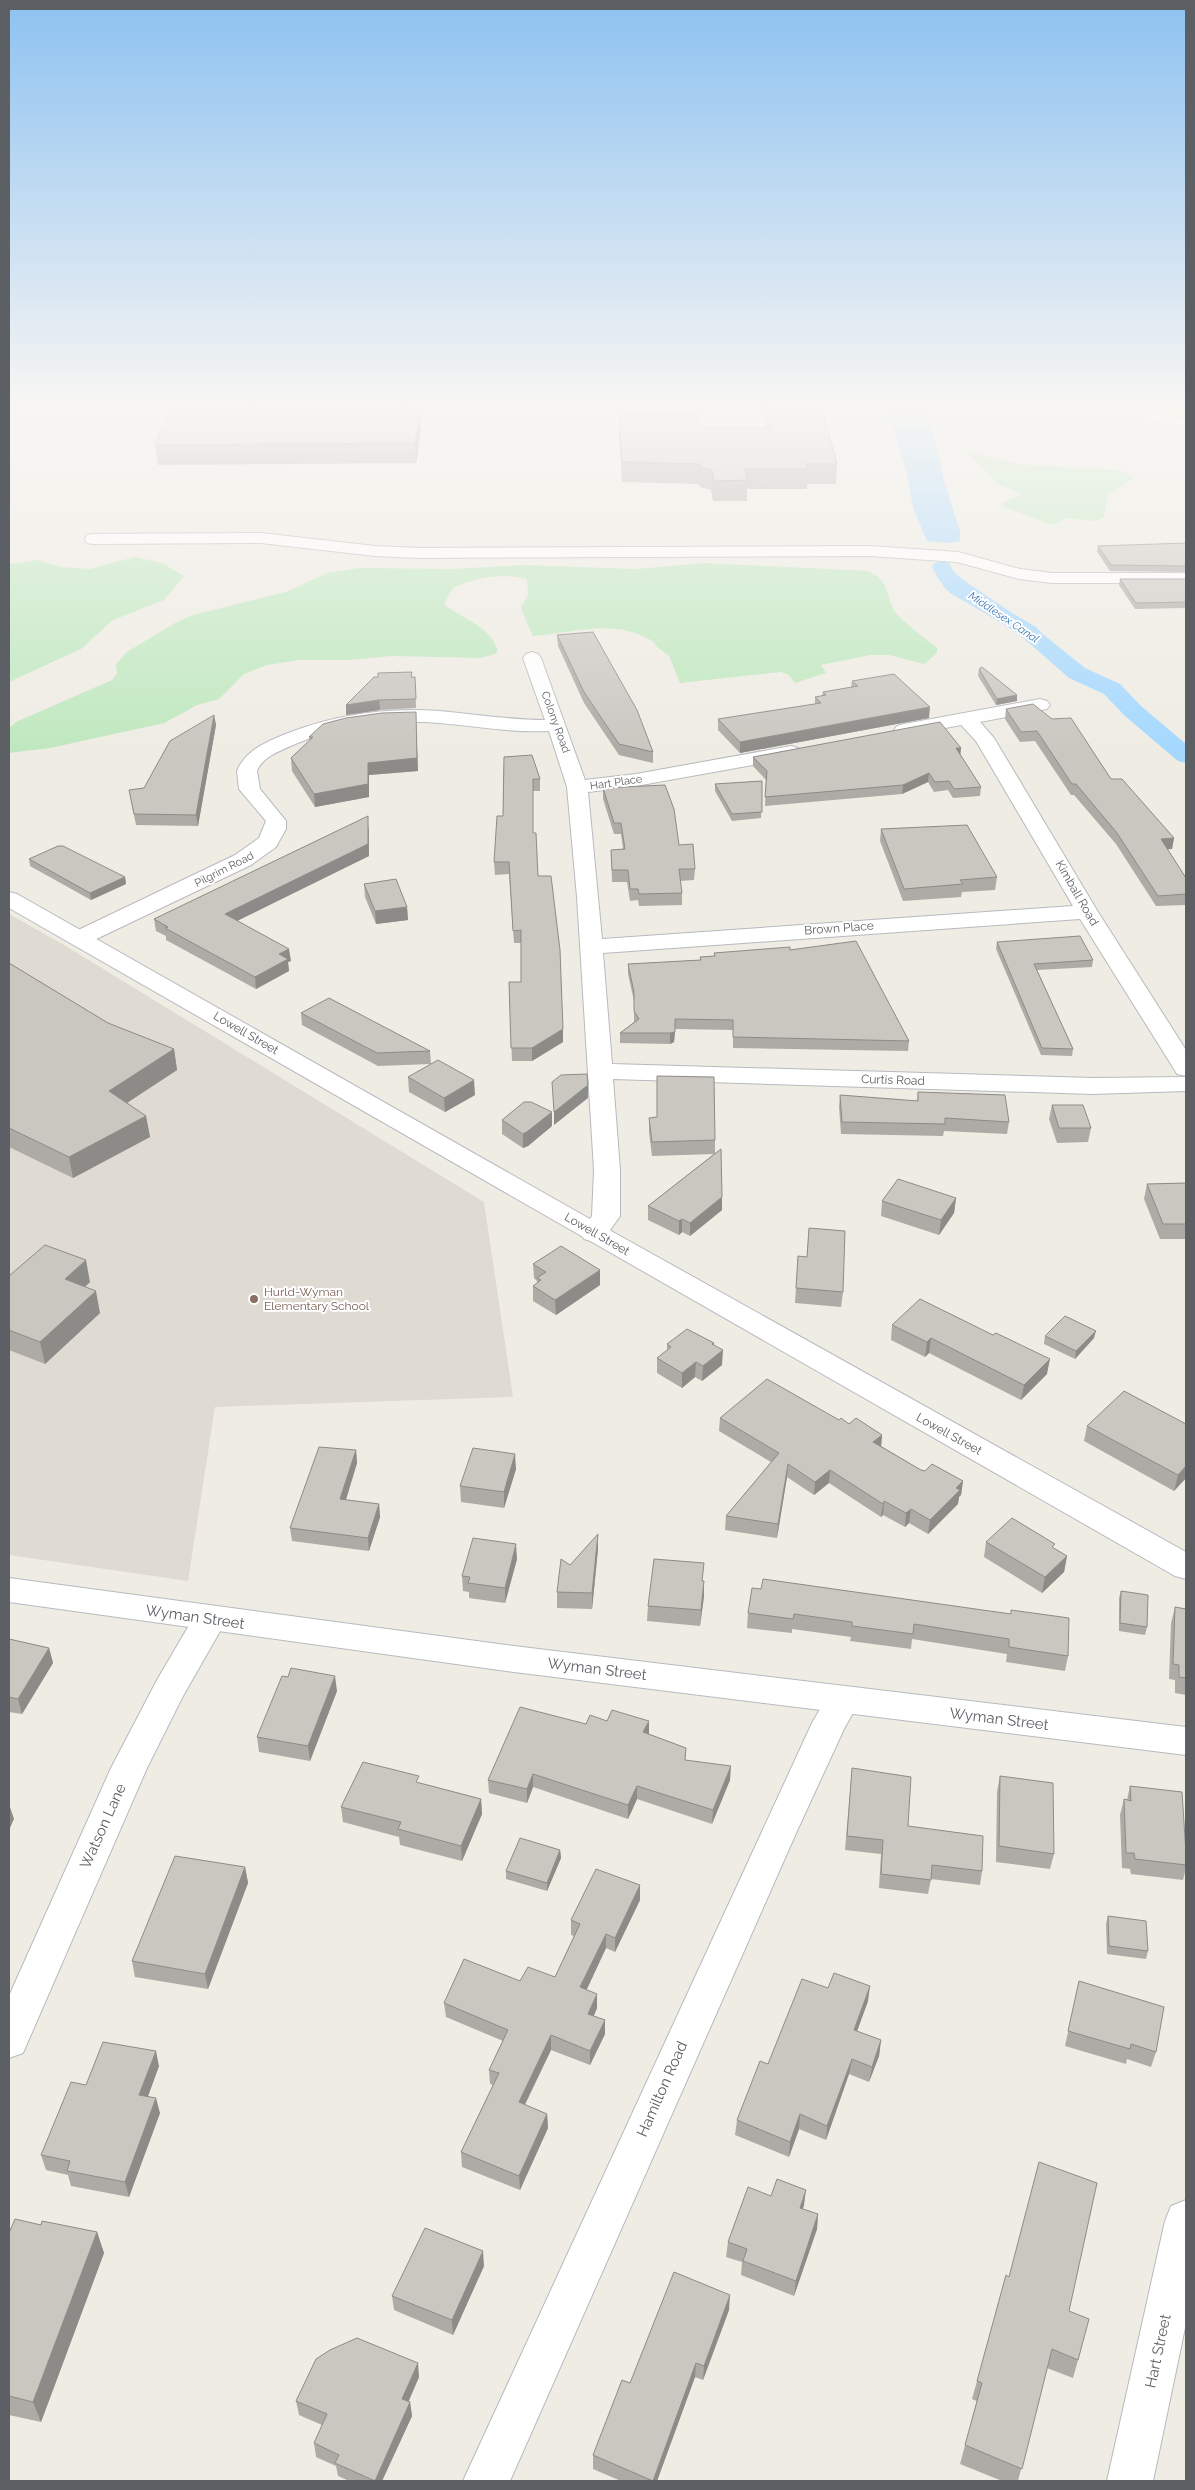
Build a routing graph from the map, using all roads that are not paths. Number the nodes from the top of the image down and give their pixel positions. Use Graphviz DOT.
graph roads {
  1 [pos="93,539"];
  2 [pos="1186,578"];
  3 [pos="532,658"];
  4 [pos="1040,705"];
  5 [pos="966,719"];
  6 [pos="556,725"];
  7 [pos="889,733"];
  8 [pos="811,748"];
  9 [pos="577,787"];
  10 [pos="9,899"];
  11 [pos="1087,912"];
  12 [pos="80,938"];
  13 [pos="590,947"];
  14 [pos="1186,1069"];
  15 [pos="600,1071"];
  16 [pos="1186,1084"];
  17 [pos="594,1233"];
  18 [pos="1186,1567"];
  19 [pos="9,1590"];
  20 [pos="210,1619"];
  21 [pos="843,1700"];
  22 [pos="1186,1741"];
  23 [pos="9,2040"];
  24 [pos="1186,2221"];
  25 [pos="486,2481"];
  26 [pos="1130,2481"];
  1 -- 2 [label="street"];
  3 -- 6 [label="street, Colony Road"];
  4 -- 5 [label="street"];
  5 -- 7 [label="street"];
  5 -- 11 [label="street, Kimball Road"];
  6 -- 9 [label="street, Colony Road"];
  6 -- 12 [label="street, Pilgrim Road"];
  8 -- 9 [label="street, Hart Place"];
  9 -- 13 [label="street, Hart Place"];
  10 -- 12 [label="street, Lowell Street"];
  11 -- 13 [label="street, Brown Place"];
  11 -- 14 [label="street, Kimball Road"];
  12 -- 17 [label="street, Lowell Street"];
  13 -- 15 [label="street, Hart Place"];
  15 -- 16 [label="street, Curtis Road"];
  15 -- 17 [label="street, Hart Place"];
  17 -- 18 [label="street, Lowell Street"];
  19 -- 20 [label="street, Wyman Street"];
  20 -- 21 [label="street, Wyman Street"];
  20 -- 23 [label="street, Watson Lane"];
  21 -- 22 [label="street, Wyman Street"];
  21 -- 25 [label="street, Hamilton Road"];
  24 -- 26 [label="street, Hart Street"];
}
